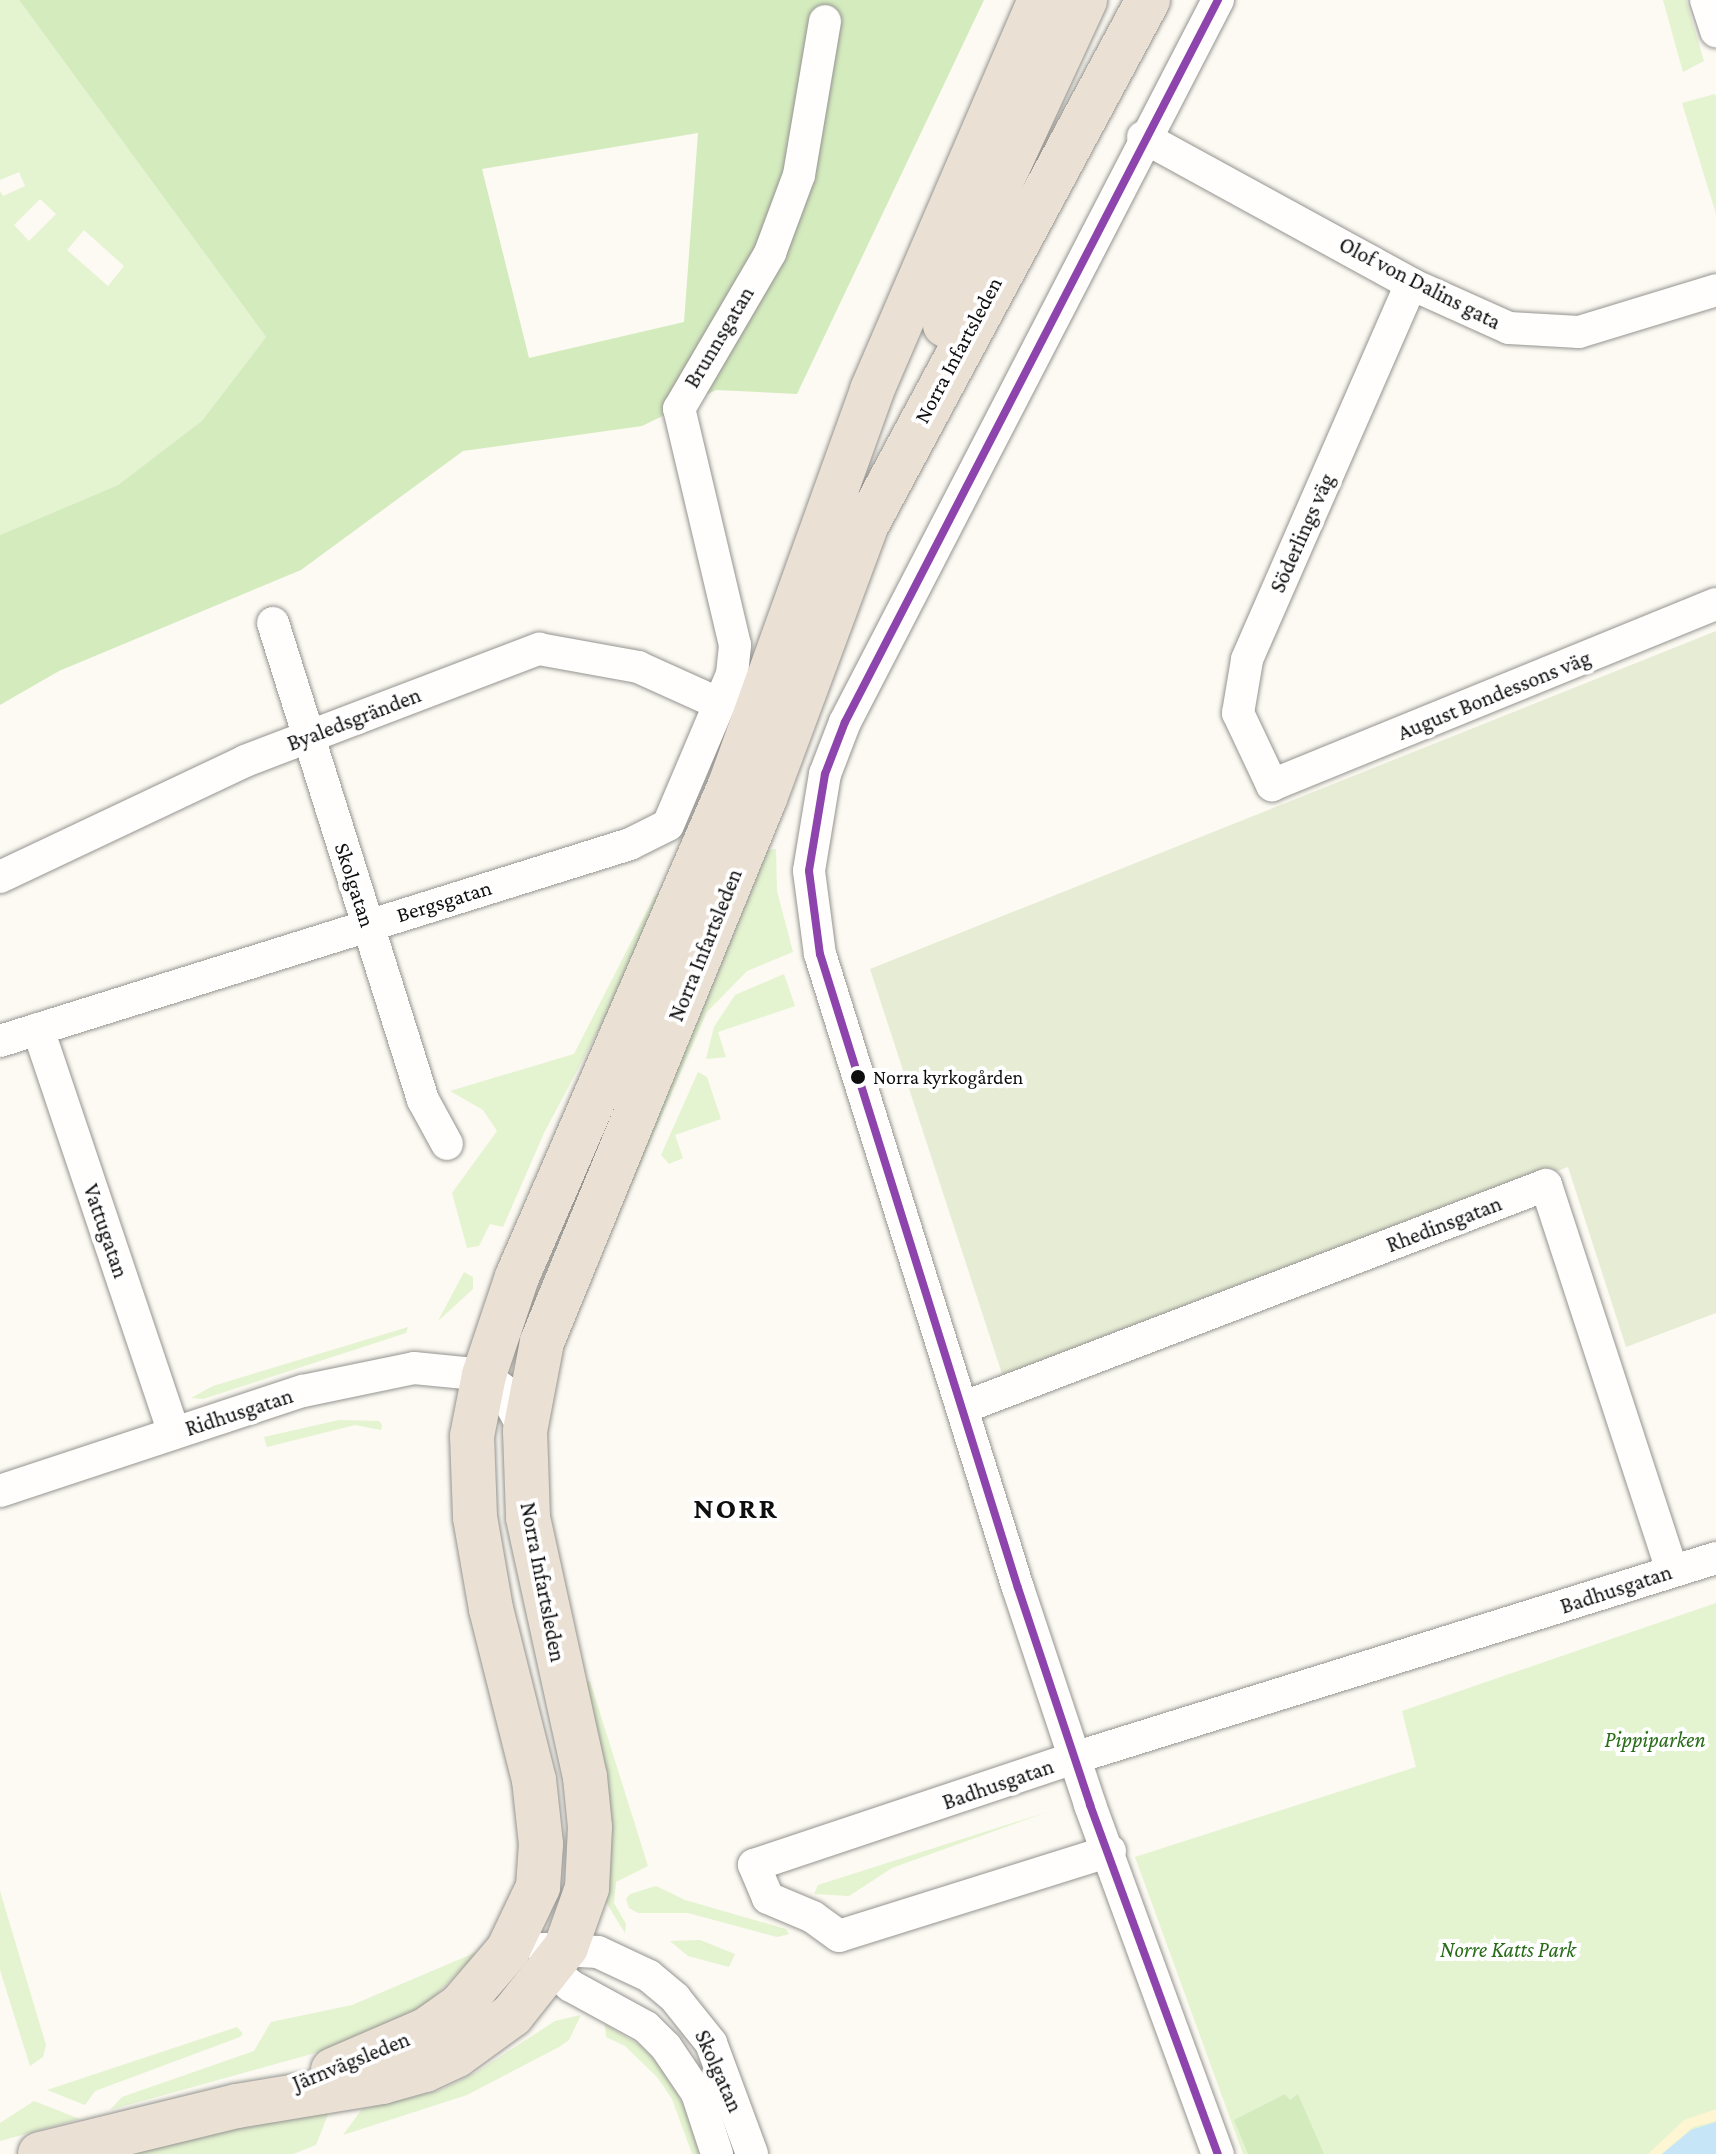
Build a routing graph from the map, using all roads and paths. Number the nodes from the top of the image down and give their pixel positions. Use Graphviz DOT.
graph roads {
  1 [pos="1040,0"];
  2 [pos="1085,0"];
  3 [pos="1148,0"];
  4 [pos="1218,0"];
  5 [pos="1706,0"];
  6 [pos="825,21"];
  7 [pos="1716,31"];
  8 [pos="1143,137"];
  9 [pos="1411,284"];
  10 [pos="1716,290"];
  11 [pos="866,526"];
  12 [pos="1716,604"];
  13 [pos="273,623"];
  14 [pos="720,704"];
  15 [pos="309,737"];
  16 [pos="1272,785"];
  17 [pos="0,877"];
  18 [pos="368,925"];
  19 [pos="38,1029"];
  20 [pos="0,1041"];
  21 [pos="447,1144"];
  22 [pos="542,1342"];
  23 [pos="484,1375"];
  24 [pos="962,1408"];
  25 [pos="525,1431"];
  26 [pos="174,1433"];
  27 [pos="0,1491"];
  28 [pos="1716,1558"];
  29 [pos="1672,1571"];
  30 [pos="1074,1758"];
  31 [pos="1110,1851"];
  32 [pos="538,1887"];
  33 [pos="553,1955"];
  34 [pos="491,1973"];
  35 [pos="237,2106"];
  36 [pos="40,2154"];
  37 [pos="717,2154"];
  38 [pos="752,2154"];
  39 [pos="1218,2154"];
  1 -- 23 [label="highway, Norra Infartsleden"];
  2 -- 11 [label="highway"];
  3 -- 11 [label="highway, Norra Infartsleden"];
  4 -- 8 [label="street"];
  5 -- 7 [label="street"];
  6 -- 14 [label="street, Brunnsgatan"];
  8 -- 9 [label="street, Olof von Dalins gata"];
  8 -- 24 [label="street"];
  9 -- 10 [label="street, Olof von Dalins gata"];
  9 -- 16 [label="street, Söderlings väg"];
  11 -- 22 [label="highway, Norra Infartsleden"];
  12 -- 16 [label="street, August Bondessons väg"];
  13 -- 15 [label="street, Skolgatan"];
  14 -- 15 [label="street, Byaledsgränden"];
  14 -- 18 [label="street, Bergsgatan"];
  15 -- 17 [label="street, Byaledsgränden"];
  15 -- 18 [label="street, Skolgatan"];
  18 -- 19 [label="street, Bergsgatan"];
  18 -- 21 [label="street, Skolgatan"];
  19 -- 20 [label="street, Bergsgatan"];
  19 -- 26 [label="street, Vattugatan"];
  22 -- 23 [label="street"];
  22 -- 25 [label="highway, Norra Infartsleden"];
  23 -- 25 [label="street"];
  23 -- 26 [label="street, Ridhusgatan"];
  23 -- 32 [label="highway, Norra Infartsleden"];
  24 -- 29 [label="street, Rhedinsgatan"];
  24 -- 30 [label="street"];
  25 -- 33 [label="highway, Norra Infartsleden"];
  26 -- 27 [label="street, Ridhusgatan"];
  28 -- 29 [label="street, Badhusgatan"];
  29 -- 30 [label="street, Badhusgatan"];
  30 -- 31 [label="street"];
  30 -- 31 [label="street, Badhusgatan"];
  31 -- 39 [label="street"];
  32 -- 33 [label="street"];
  32 -- 34 [label="highway, Järnvägsleden"];
  33 -- 34 [label="street"];
  33 -- 35 [label="highway, Järnvägsleden"];
  33 -- 37 [label="street, Skolgatan"];
  33 -- 38 [label="street, Skolgatan"];
  34 -- 35 [label="highway, Järnvägsleden"];
  35 -- 36 [label="highway, Järnvägsleden"];
}
